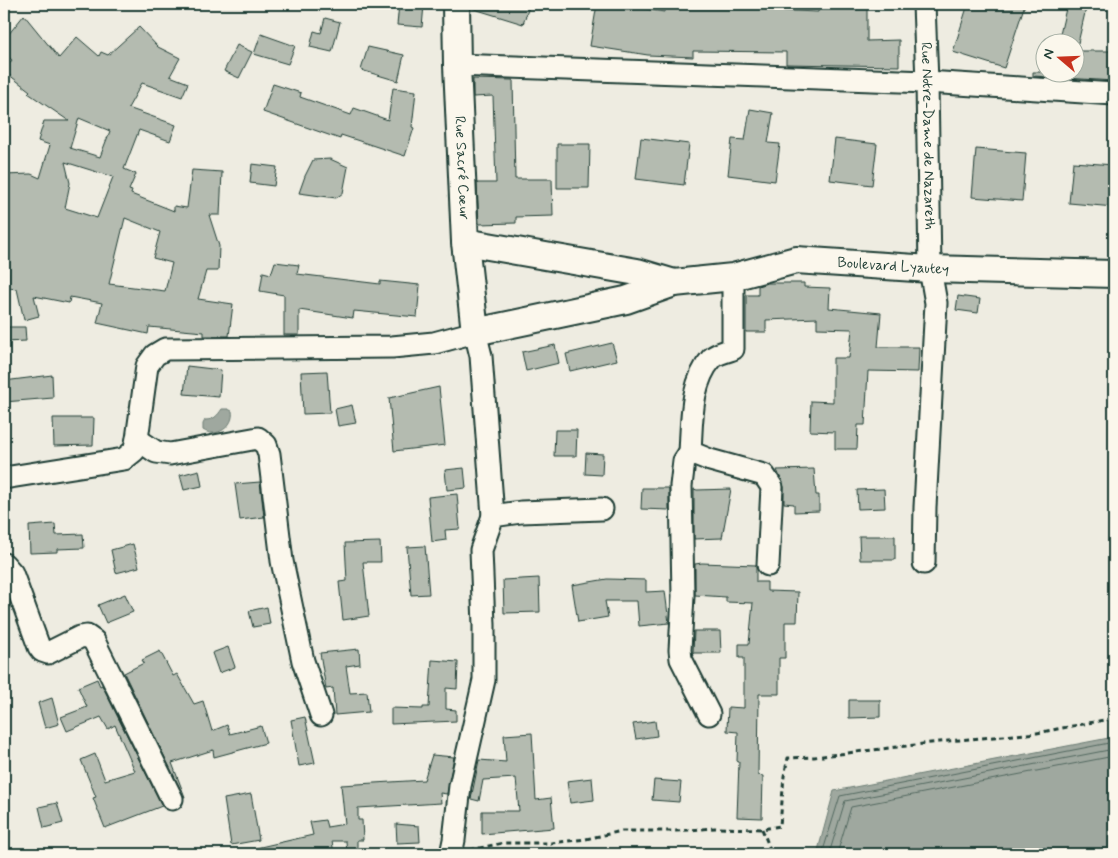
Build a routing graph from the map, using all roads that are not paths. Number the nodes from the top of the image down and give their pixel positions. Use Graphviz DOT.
graph roads {
  1 [pos="456,4"];
  2 [pos="924,4"];
  3 [pos="457,66"];
  4 [pos="927,82"];
  5 [pos="1114,94"];
  6 [pos="465,242"];
  7 [pos="930,269"];
  8 [pos="1114,274"];
  9 [pos="733,277"];
  10 [pos="674,283"];
  11 [pos="475,332"];
  12 [pos="137,439"];
  13 [pos="690,452"];
  14 [pos="4,478"];
  15 [pos="602,509"];
  16 [pos="493,516"];
  17 [pos="924,563"];
  18 [pos="4,564"];
  19 [pos="768,565"];
  20 [pos="709,714"];
  21 [pos="321,715"];
  22 [pos="172,799"];
  23 [pos="451,854"];
  1 -- 3 [label="street, Rue Sacré Cœur"];
  2 -- 4 [label="street, Rue Notre-Dame de Nazareth"];
  3 -- 4 [label="street"];
  3 -- 6 [label="street, Rue Sacré Cœur"];
  4 -- 5 [label="street"];
  4 -- 7 [label="street, Rue Notre-Dame de Nazareth"];
  6 -- 10 [label="street, Boulevard Lyautey"];
  6 -- 11 [label="street, Rue Sacré Cœur"];
  7 -- 8 [label="street, Boulevard Lyautey"];
  7 -- 9 [label="street, Boulevard Lyautey"];
  7 -- 17 [label="street, Rue Notre-Dame de Nazareth"];
  9 -- 10 [label="street, Boulevard Lyautey"];
  9 -- 13 [label="street"];
  10 -- 11 [label="street, Boulevard Lyautey"];
  11 -- 12 [label="street"];
  11 -- 16 [label="street"];
  12 -- 14 [label="street"];
  12 -- 21 [label="street"];
  13 -- 19 [label="street"];
  13 -- 20 [label="street"];
  15 -- 16 [label="street"];
  16 -- 23 [label="street"];
  18 -- 22 [label="street"];
}
